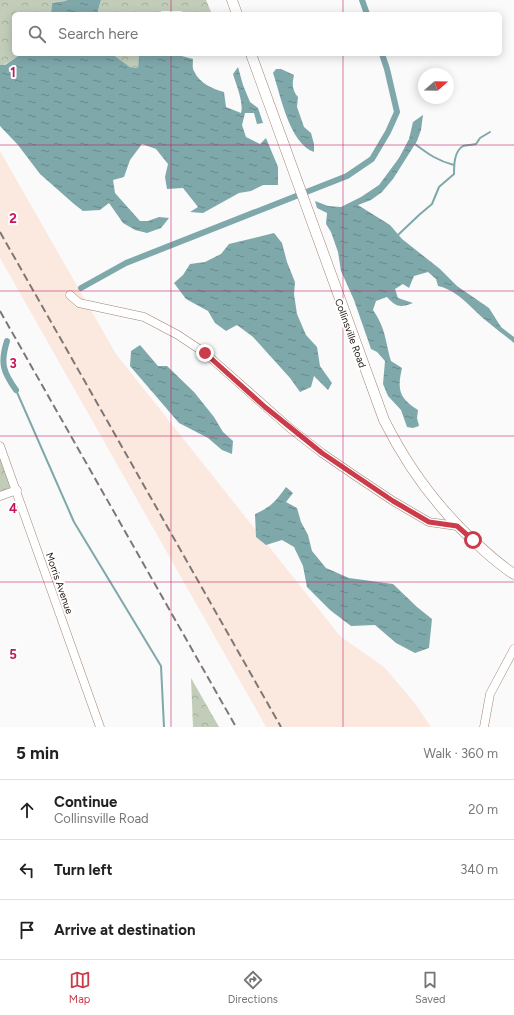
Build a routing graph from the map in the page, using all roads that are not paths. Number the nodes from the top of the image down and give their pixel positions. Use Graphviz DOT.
graph roads {
  1 [pos="232,0"];
  2 [pos="236,12"];
  3 [pos="252,56"];
  4 [pos="70,295"];
  5 [pos="0,446"];
  6 [pos="17,490"];
  7 [pos="0,496"];
  8 [pos="457,526"];
  9 [pos="514,574"];
  10 [pos="514,649"];
  11 [pos="100,727"];
  12 [pos="484,727"];
  1 -- 2 [label="main road"];
  3 -- 8 [label="main road, Collinsville Road"];
  4 -- 8 [label="street"];
  5 -- 6 [label="street, Morris Avenue"];
  6 -- 7 [label="street"];
  6 -- 11 [label="street, Morris Avenue"];
  8 -- 9 [label="main road, Collinsville Road"];
  10 -- 12 [label="street"];
}
